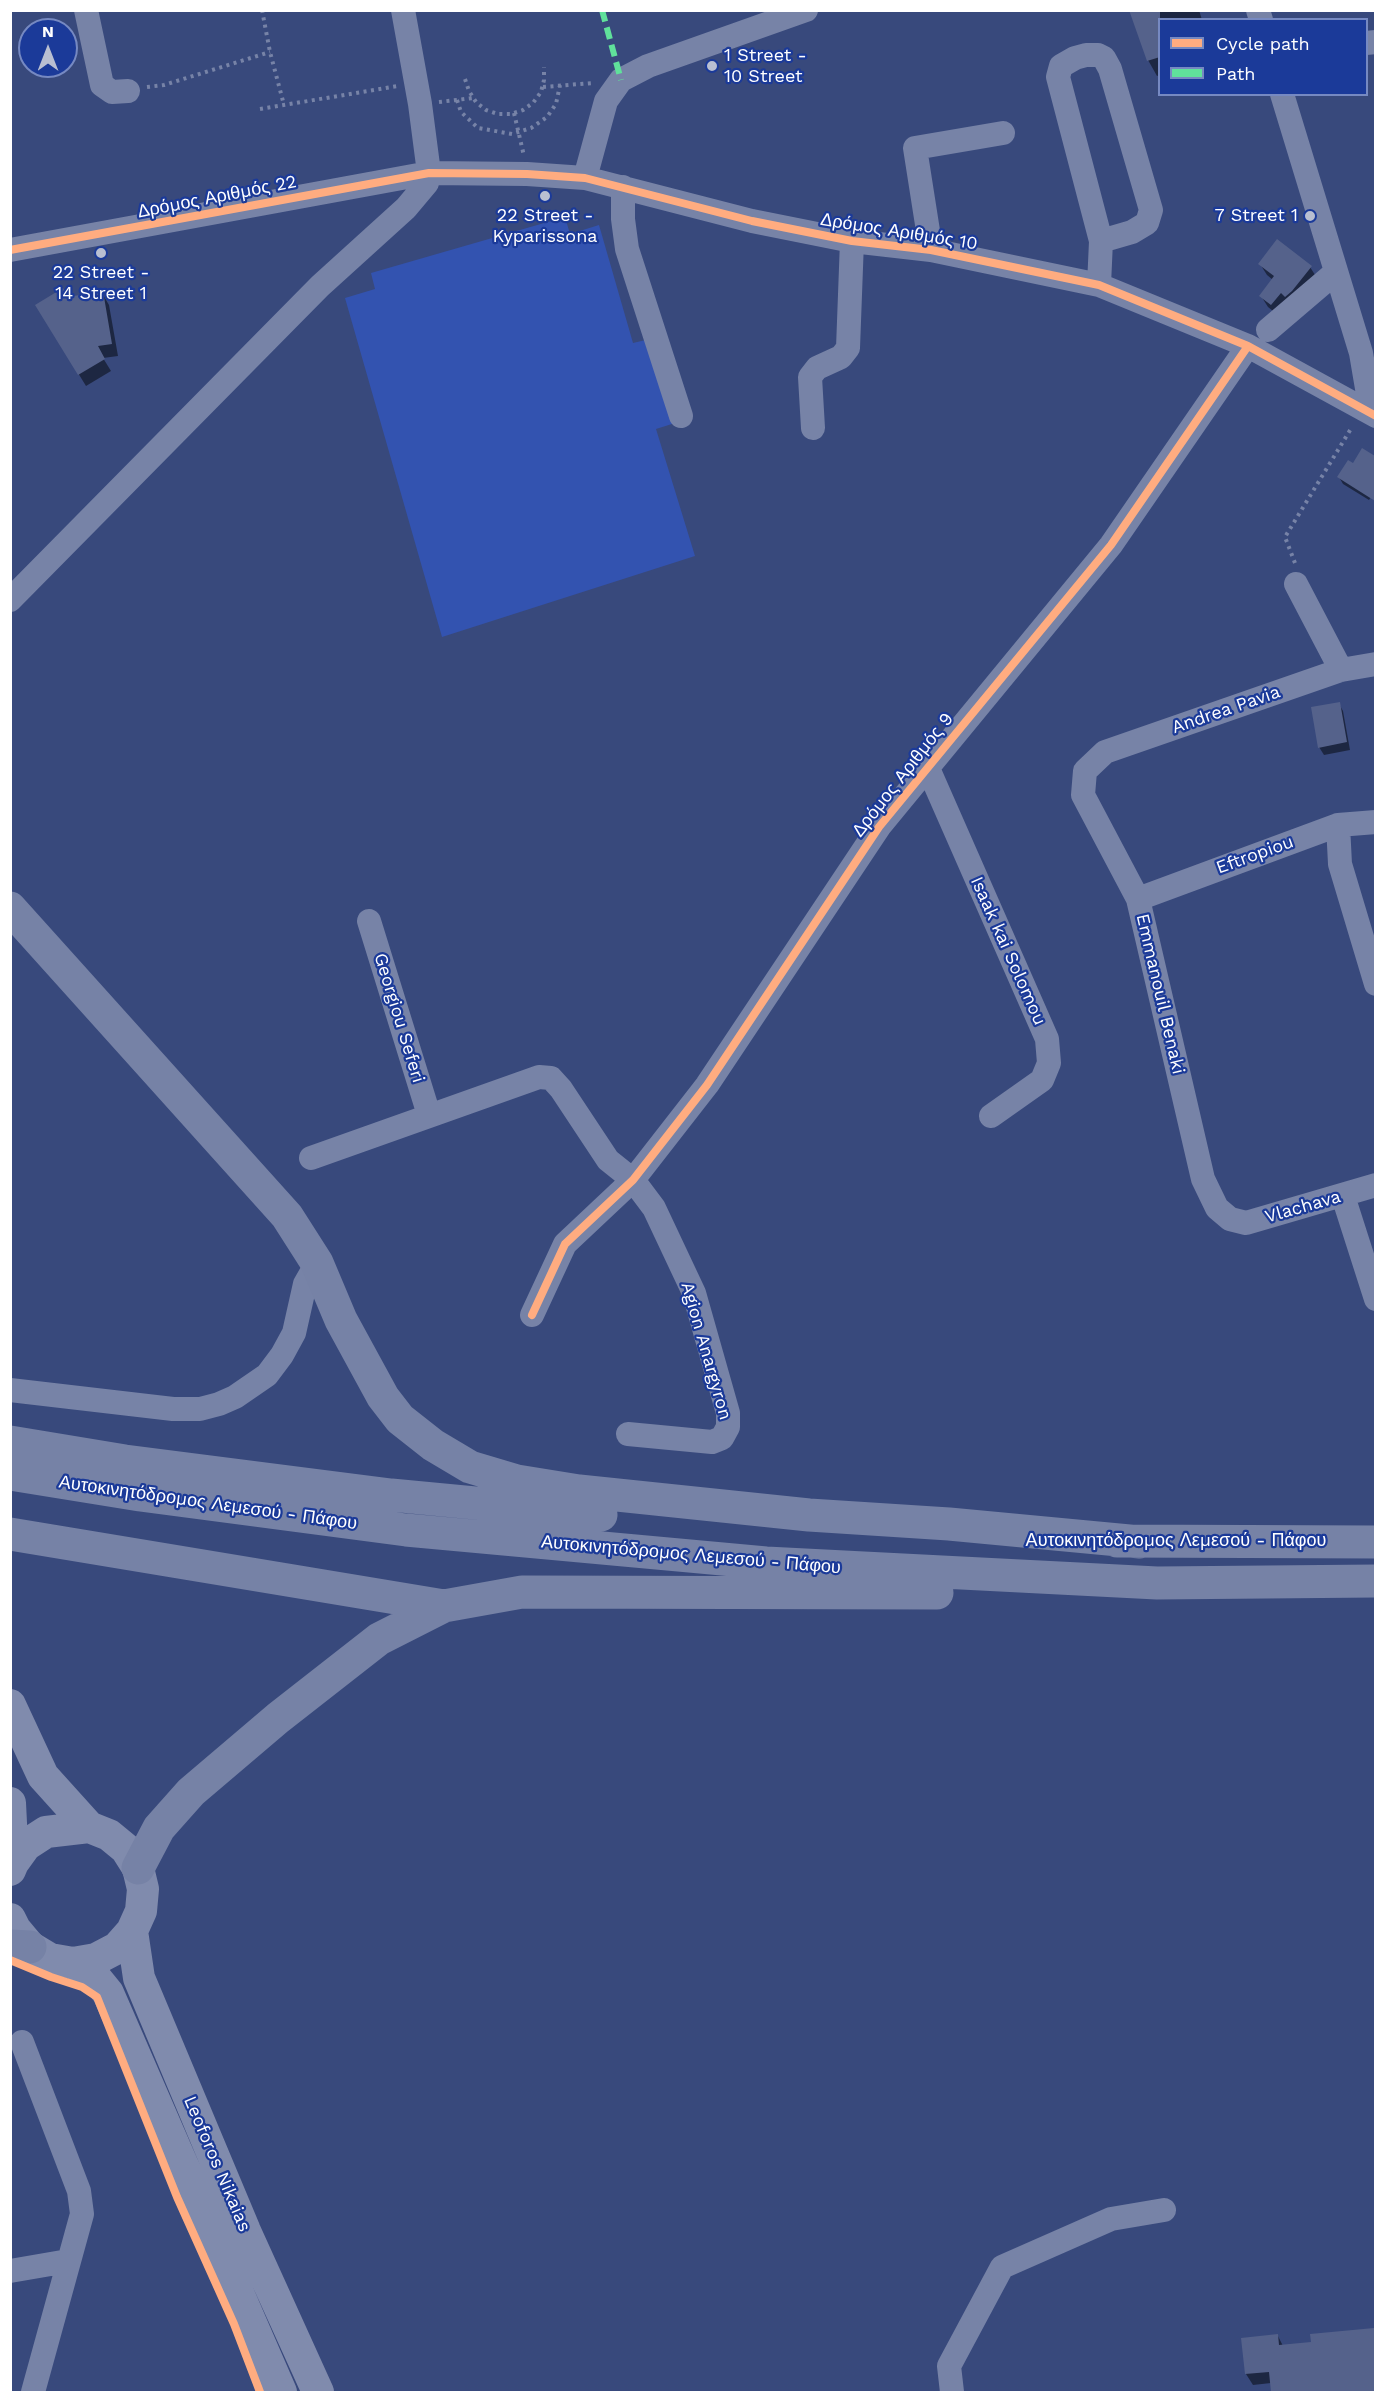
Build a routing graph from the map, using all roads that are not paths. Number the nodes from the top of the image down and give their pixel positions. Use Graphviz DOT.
graph roads {
  1 [pos="86,10"];
  2 [pos="403,10"];
  3 [pos="806,10"];
  4 [pos="128,90"];
  5 [pos="1283,96"];
  6 [pos="1004,133"];
  7 [pos="429,173"];
  8 [pos="585,178"];
  9 [pos="623,187"];
  10 [pos="852,241"];
  11 [pos="1101,241"];
  12 [pos="10,250"];
  13 [pos="931,250"];
  14 [pos="1336,272"];
  15 [pos="1099,285"];
  16 [pos="1268,330"];
  17 [pos="1248,346"];
  18 [pos="1370,412"];
  19 [pos="681,416"];
  20 [pos="813,428"];
  21 [pos="1296,584"];
  22 [pos="10,600"];
  23 [pos="1376,664"];
  24 [pos="1341,670"];
  25 [pos="927,766"];
  26 [pos="1085,771"];
  27 [pos="1376,822"];
  28 [pos="1338,825"];
  29 [pos="1138,899"];
  30 [pos="10,908"];
  31 [pos="369,921"];
  32 [pos="1376,984"];
  33 [pos="429,1115"];
  34 [pos="991,1116"];
  35 [pos="311,1158"];
  36 [pos="633,1180"];
  37 [pos="1376,1185"];
  38 [pos="1343,1196"];
  39 [pos="1230,1219"];
  40 [pos="317,1263"];
  41 [pos="1376,1299"];
  42 [pos="532,1315"];
  43 [pos="10,1390"];
  44 [pos="628,1434"];
  45 [pos="10,1442"];
  46 [pos="10,1474"];
  47 [pos="10,1534"];
  48 [pos="1140,1542"];
  49 [pos="1376,1542"];
  50 [pos="1376,1581"];
  51 [pos="1157,1583"];
  52 [pos="444,1606"];
  53 [pos="10,1705"];
  54 [pos="10,1803"];
  55 [pos="89,1827"];
  56 [pos="12,1867"];
  57 [pos="138,1868"];
  58 [pos="10,1918"];
  59 [pos="132,1931"];
  60 [pos="20,1947"];
  61 [pos="73,1963"];
  62 [pos="22,2042"];
  63 [pos="1164,2210"];
  64 [pos="68,2261"];
  65 [pos="10,2271"];
  66 [pos="33,2392"];
  67 [pos="281,2392"];
  68 [pos="318,2392"];
  69 [pos="952,2392"];
  1 -- 4 [label="street"];
  2 -- 7 [label="street"];
  3 -- 8 [label="street"];
  5 -- 14 [label="street"];
  6 -- 13 [label="street"];
  7 -- 8 [label="street, Δρόμος Αριθμός 10"];
  7 -- 12 [label="street, Δρόμος Αριθμός 22"];
  7 -- 22 [label="street"];
  8 -- 9 [label="street, Δρόμος Αριθμός 10"];
  9 -- 10 [label="street, Δρόμος Αριθμός 10"];
  9 -- 19 [label="street"];
  10 -- 13 [label="street, Δρόμος Αριθμός 10"];
  10 -- 20 [label="street"];
  11 -- 11 [label="street"];
  11 -- 15 [label="street"];
  13 -- 15 [label="street, Δρόμος Αριθμός 10"];
  14 -- 16 [label="street"];
  14 -- 18 [label="street"];
  15 -- 17 [label="street, Δρόμος Αριθμός 10"];
  17 -- 18 [label="street, Δρόμος Αριθμός 10"];
  17 -- 25 [label="street, Δρόμος Αριθμός 9"];
  21 -- 24 [label="street"];
  23 -- 24 [label="street, Andrea Pavia"];
  24 -- 26 [label="street, Andrea Pavia"];
  25 -- 34 [label="street, Isaak kai Solomou"];
  25 -- 36 [label="street, Δρόμος Αριθμός 9"];
  26 -- 29 [label="street, Emmanouil Benaki"];
  27 -- 28 [label="street, Eftropiou"];
  28 -- 29 [label="street, Eftropiou"];
  28 -- 32 [label="street"];
  29 -- 39 [label="street, Emmanouil Benaki"];
  30 -- 40 [label="highway"];
  31 -- 33 [label="street, Georgiou Seferi"];
  33 -- 35 [label="street"];
  33 -- 36 [label="street"];
  36 -- 42 [label="street, Δρόμος Αριθμός 9"];
  36 -- 44 [label="street, Agion Anargyron"];
  37 -- 38 [label="street, Vlachava"];
  38 -- 39 [label="street, Vlachava"];
  38 -- 41 [label="street"];
  40 -- 43 [label="street"];
  40 -- 48 [label="highway"];
  45 -- 48 [label="highway, Αυτοκινητόδρομος Λεμεσού - Πάφου"];
  46 -- 51 [label="highway, Αυτοκινητόδρομος Λεμεσού - Πάφου"];
  47 -- 52 [label="highway"];
  48 -- 49 [label="highway, Αυτοκινητόδρομος Λεμεσού - Πάφου"];
  50 -- 51 [label="highway, Αυτοκινητόδρομος Λεμεσού - Πάφου"];
  51 -- 52 [label="highway"];
  52 -- 57 [label="highway"];
  53 -- 55 [label="main road"];
  54 -- 56 [label="main road"];
  55 -- 56 [label="main road"];
  55 -- 57 [label="main road"];
  57 -- 59 [label="main road"];
  58 -- 60 [label="main road"];
  59 -- 61 [label="main road"];
  59 -- 68 [label="main road, Leoforos Nikaias"];
  60 -- 61 [label="main road"];
  61 -- 67 [label="main road, Leoforos Nikaias"];
  62 -- 64 [label="street"];
  63 -- 69 [label="street"];
  64 -- 65 [label="street"];
  64 -- 66 [label="street"];
}
